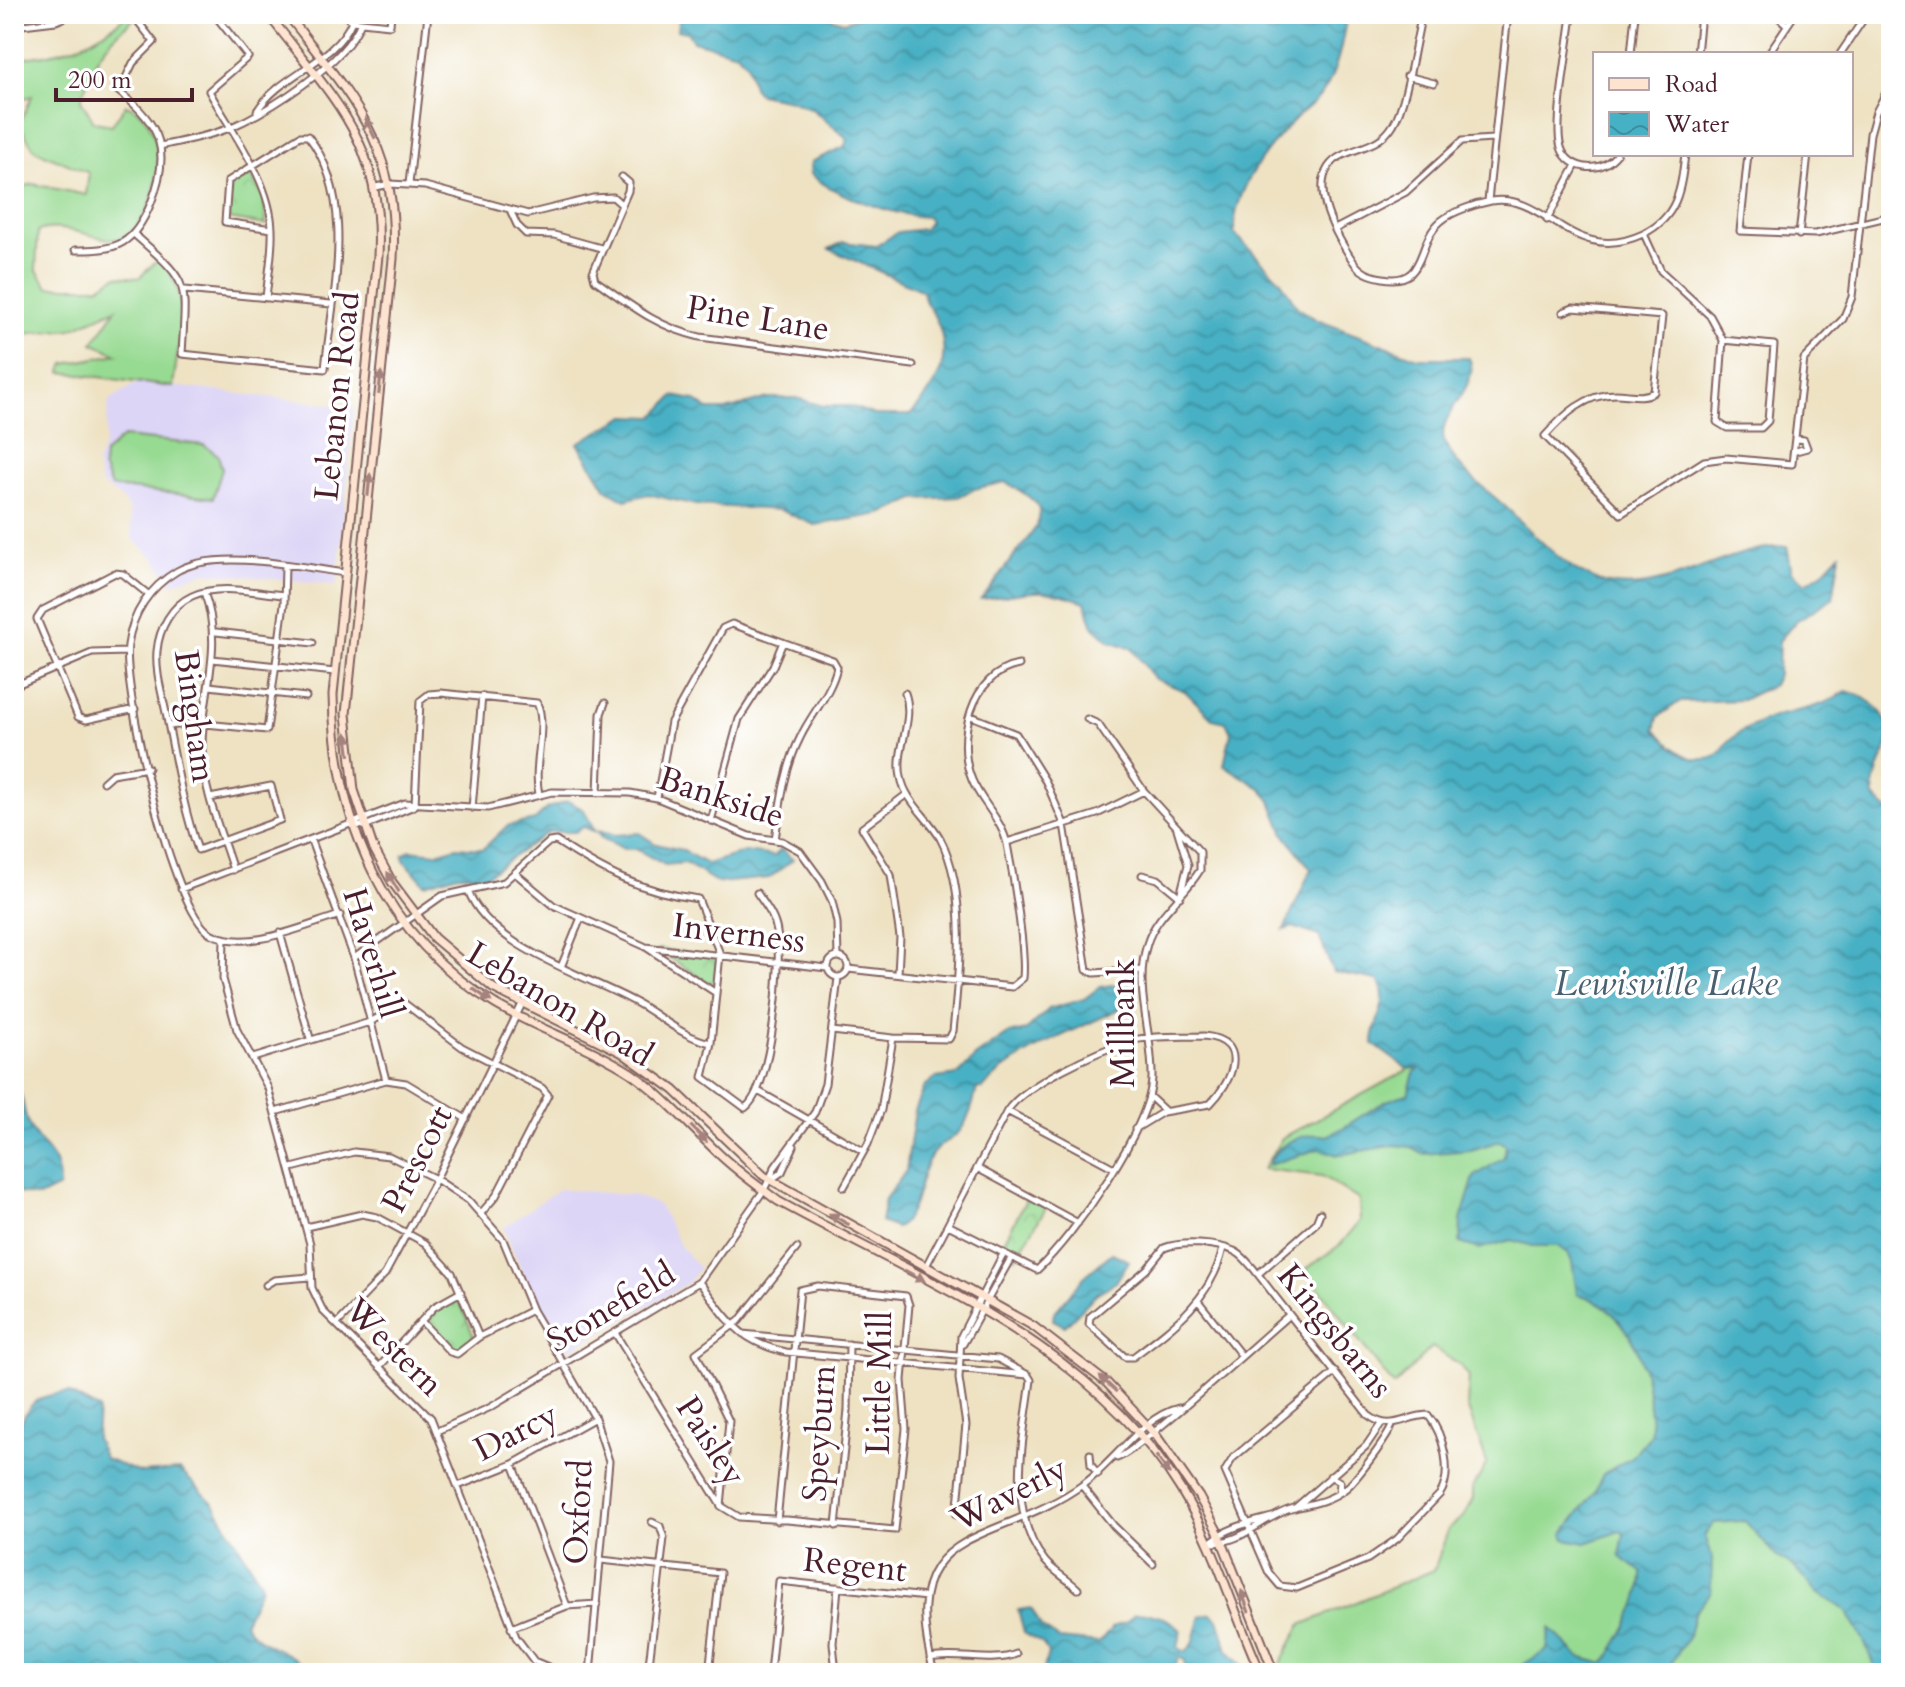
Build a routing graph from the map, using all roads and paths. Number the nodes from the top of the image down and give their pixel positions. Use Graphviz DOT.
graph roads {
  1 [pos="73,14"];
  2 [pos="132,14"];
  3 [pos="214,14"];
  4 [pos="268,14"];
  5 [pos="287,14"];
  6 [pos="343,14"];
  7 [pos="391,14"];
  8 [pos="428,14"];
  9 [pos="1422,14"];
  10 [pos="1508,14"];
  11 [pos="1572,14"];
  12 [pos="1635,14"];
  13 [pos="1701,14"];
  14 [pos="1775,14"];
  15 [pos="1795,14"];
  16 [pos="1867,14"];
  17 [pos="352,21"];
  18 [pos="361,22"];
  19 [pos="1786,24"];
  20 [pos="14,26"];
  21 [pos="1631,52"];
  22 [pos="1697,52"];
  23 [pos="1769,52"];
  24 [pos="1841,52"];
  25 [pos="323,60"];
  26 [pos="311,70"];
  27 [pos="1407,76"];
  28 [pos="1434,83"];
  29 [pos="1891,83"];
  30 [pos="257,111"];
  31 [pos="229,128"];
  32 [pos="1493,139"];
  33 [pos="160,146"];
  34 [pos="1614,156"];
  35 [pos="1685,156"];
  36 [pos="1748,156"];
  37 [pos="1808,156"];
  38 [pos="1576,165"];
  39 [pos="252,167"];
  40 [pos="622,177"];
  41 [pos="390,184"];
  42 [pos="409,184"];
  43 [pos="376,187"];
  44 [pos="1488,201"];
  45 [pos="621,205"];
  46 [pos="511,212"];
  47 [pos="1891,216"];
  48 [pos="1547,220"];
  49 [pos="1858,225"];
  50 [pos="1337,228"];
  51 [pos="272,229"];
  52 [pos="1644,234"];
  53 [pos="135,235"];
  54 [pos="1799,235"];
  55 [pos="601,248"];
  56 [pos="75,250"];
  57 [pos="185,290"];
  58 [pos="266,298"];
  59 [pos="331,304"];
  60 [pos="1563,312"];
  61 [pos="1723,340"];
  62 [pos="913,365"];
  63 [pos="1797,439"];
  64 [pos="1796,451"];
  65 [pos="285,566"];
  66 [pos="345,573"];
  67 [pos="359,574"];
  68 [pos="204,592"];
  69 [pos="149,595"];
  70 [pos="284,595"];
  71 [pos="216,632"];
  72 [pos="280,639"];
  73 [pos="783,641"];
  74 [pos="313,643"];
  75 [pos="127,652"];
  76 [pos="212,659"];
  77 [pos="1019,665"];
  78 [pos="277,666"];
  79 [pos="56,668"];
  80 [pos="335,672"];
  81 [pos="14,686"];
  82 [pos="209,686"];
  83 [pos="272,693"];
  84 [pos="905,693"];
  85 [pos="482,696"];
  86 [pos="306,697"];
  87 [pos="605,703"];
  88 [pos="135,709"];
  89 [pos="971,716"];
  90 [pos="1087,719"];
  91 [pos="204,724"];
  92 [pos="169,726"];
  93 [pos="148,768"];
  94 [pos="103,782"];
  95 [pos="1144,791"];
  96 [pos="598,793"];
  97 [pos="539,794"];
  98 [pos="907,794"];
  99 [pos="210,798"];
  100 [pos="657,798"];
  101 [pos="415,805"];
  102 [pos="472,808"];
  103 [pos="711,821"];
  104 [pos="364,822"];
  105 [pos="1064,824"];
  106 [pos="352,825"];
  107 [pos="1177,829"];
  108 [pos="775,840"];
  109 [pos="224,841"];
  110 [pos="311,841"];
  111 [pos="1007,842"];
  112 [pos="233,870"];
  113 [pos="515,873"];
  114 [pos="1142,875"];
  115 [pos="181,889"];
  116 [pos="468,890"];
  117 [pos="757,893"];
  118 [pos="1180,897"];
  119 [pos="340,915"];
  120 [pos="415,916"];
  121 [pos="580,920"];
  122 [pos="405,923"];
  123 [pos="280,933"];
  124 [pos="224,938"];
  125 [pos="644,946"];
  126 [pos="720,954"];
  127 [pos="838,957"];
  128 [pos="354,958"];
  129 [pos="778,962"];
  130 [pos="561,967"];
  131 [pos="827,968"];
  132 [pos="848,969"];
  133 [pos="1142,970"];
  134 [pos="898,974"];
  135 [pos="838,978"];
  136 [pos="959,981"];
  137 [pos="717,993"];
  138 [pos="522,1004"];
  139 [pos="516,1016"];
  140 [pos="370,1022"];
  141 [pos="832,1031"];
  142 [pos="310,1038"];
  143 [pos="893,1038"];
  144 [pos="1149,1039"];
  145 [pos="711,1043"];
  146 [pos="253,1058"];
  147 [pos="493,1065"];
  148 [pos="386,1080"];
  149 [pos="758,1091"];
  150 [pos="1150,1097"];
  151 [pos="1007,1111"];
  152 [pos="1166,1111"];
  153 [pos="275,1112"];
  154 [pos="466,1119"];
  155 [pos="810,1123"];
  156 [pos="1133,1131"];
  157 [pos="863,1151"];
  158 [pos="292,1168"];
  159 [pos="977,1168"];
  160 [pos="1114,1168"];
  161 [pos="436,1179"];
  162 [pos="771,1180"];
  163 [pos="844,1187"];
  164 [pos="764,1190"];
  165 [pos="481,1213"];
  166 [pos="1320,1213"];
  167 [pos="1078,1223"];
  168 [pos="948,1225"];
  169 [pos="306,1227"];
  170 [pos="407,1233"];
  171 [pos="797,1248"];
  172 [pos="1223,1248"];
  173 [pos="1003,1254"];
  174 [pos="1011,1258"];
  175 [pos="926,1266"];
  176 [pos="1258,1274"];
  177 [pos="310,1277"];
  178 [pos="699,1282"];
  179 [pos="266,1285"];
  180 [pos="461,1292"];
  181 [pos="984,1298"];
  182 [pos="1199,1302"];
  183 [pos="532,1310"];
  184 [pos="978,1310"];
  185 [pos="1289,1315"];
  186 [pos="421,1321"];
  187 [pos="337,1324"];
  188 [pos="735,1325"];
  189 [pos="615,1333"];
  190 [pos="743,1334"];
  191 [pos="479,1337"];
  192 [pos="794,1338"];
  193 [pos="849,1344"];
  194 [pos="905,1350"];
  195 [pos="792,1352"];
  196 [pos="961,1355"];
  197 [pos="1241,1355"];
  198 [pos="848,1358"];
  199 [pos="565,1363"];
  200 [pos="903,1364"];
  201 [pos="380,1366"];
  202 [pos="959,1369"];
  203 [pos="1335,1372"];
  204 [pos="1028,1375"];
  205 [pos="1179,1408"];
  206 [pos="595,1418"];
  207 [pos="1381,1424"];
  208 [pos="1148,1425"];
  209 [pos="1392,1425"];
  210 [pos="437,1431"];
  211 [pos="1155,1434"];
  212 [pos="1141,1437"];
  213 [pos="1364,1448"];
  214 [pos="1090,1454"];
  215 [pos="1371,1455"];
  216 [pos="513,1464"];
  217 [pos="1098,1474"];
  218 [pos="1329,1476"];
  219 [pos="724,1481"];
  220 [pos="458,1486"];
  221 [pos="1082,1486"];
  222 [pos="710,1490"];
  223 [pos="1339,1493"];
  224 [pos="721,1506"];
  225 [pos="1295,1508"];
  226 [pos="957,1515"];
  227 [pos="1281,1515"];
  228 [pos="1025,1517"];
  229 [pos="777,1521"];
  230 [pos="652,1522"];
  231 [pos="1248,1522"];
  232 [pos="836,1526"];
  233 [pos="1237,1527"];
  234 [pos="895,1530"];
  235 [pos="1252,1531"];
  236 [pos="1219,1534"];
  237 [pos="1241,1536"];
  238 [pos="1209,1543"];
  239 [pos="1223,1543"];
  240 [pos="601,1560"];
  241 [pos="1153,1564"];
  242 [pos="661,1567"];
  243 [pos="838,1587"];
  244 [pos="1078,1589"];
  245 [pos="926,1597"];
  246 [pos="597,1604"];
  247 [pos="567,1606"];
  248 [pos="511,1628"];
  249 [pos="1016,1654"];
  250 [pos="930,1658"];
  251 [pos="562,1673"];
  252 [pos="590,1673"];
  253 [pos="648,1673"];
  254 [pos="709,1673"];
  255 [pos="770,1673"];
  256 [pos="836,1673"];
  257 [pos="934,1673"];
  258 [pos="1261,1673"];
  259 [pos="1274,1673"];
  1 -- 20 [label="street"];
  2 -- 33 [label="street"];
  3 -- 31 [label="street"];
  4 -- 26 [label="main road, Lebanon Road"];
  5 -- 25 [label="main road, Lebanon Road"];
  6 -- 17 [label="street"];
  7 -- 18 [label="street"];
  8 -- 42 [label="street"];
  9 -- 27 [label="street"];
  10 -- 32 [label="street"];
  11 -- 38 [label="street"];
  12 -- 21 [label="street"];
  13 -- 22 [label="street"];
  14 -- 19 [label="street"];
  15 -- 19 [label="street"];
  16 -- 24 [label="street"];
  17 -- 18 [label="street"];
  17 -- 25 [label="street"];
  18 -- 25 [label="street"];
  19 -- 23 [label="street"];
  25 -- 26 [label="street"];
  41 -- 25 [label="main road, Lebanon Road, one-way"];
  26 -- 30 [label="street"];
  26 -- 30 [label="street"];
  26 -- 43 [label="main road, Lebanon Road"];
  27 -- 28 [label="street"];
  27 -- 50 [label="street"];
  29 -- 49 [label="street"];
  30 -- 31 [label="street"];
  31 -- 33 [label="street"];
  31 -- 39 [label="street"];
  32 -- 44 [label="street"];
  32 -- 50 [label="street"];
  33 -- 53 [label="street"];
  34 -- 38 [label="street"];
  35 -- 52 [label="street"];
  36 -- 54 [label="street"];
  37 -- 54 [label="street"];
  38 -- 48 [label="street"];
  39 -- 51 [label="street"];
  39 -- 51 [label="street"];
  39 -- 59 [label="street"];
  40 -- 45 [label="street, Pine Lane"];
  41 -- 42 [label="street"];
  41 -- 43 [label="street"];
  67 -- 41 [label="main road, Lebanon Road, one-way"];
  42 -- 46 [label="street"];
  43 -- 66 [label="main road, Lebanon Road"];
  44 -- 48 [label="street"];
  44 -- 50 [label="street"];
  45 -- 46 [label="street"];
  45 -- 55 [label="street, Pine Lane"];
  46 -- 55 [label="street"];
  47 -- 49 [label="street"];
  48 -- 52 [label="street"];
  49 -- 54 [label="street"];
  49 -- 63 [label="street"];
  51 -- 58 [label="street"];
  52 -- 61 [label="street"];
  53 -- 56 [label="street"];
  53 -- 57 [label="street"];
  55 -- 62 [label="street, Pine Lane"];
  57 -- 58 [label="street"];
  57 -- 59 [label="street"];
  58 -- 59 [label="street"];
  60 -- 64 [label="street"];
  61 -- 61 [label="street"];
  63 -- 64 [label="street"];
  63 -- 64 [label="street"];
  65 -- 66 [label="street"];
  65 -- 69 [label="street"];
  65 -- 70 [label="street"];
  66 -- 67 [label="main road"];
  66 -- 80 [label="main road, Lebanon Road"];
  104 -- 67 [label="main road, Lebanon Road, one-way"];
  68 -- 70 [label="street"];
  68 -- 71 [label="street"];
  68 -- 92 [label="street, Bingham"];
  69 -- 75 [label="street"];
  69 -- 79 [label="street"];
  70 -- 72 [label="street"];
  71 -- 72 [label="street"];
  71 -- 76 [label="street"];
  72 -- 74 [label="street"];
  72 -- 78 [label="street"];
  73 -- 100 [label="street"];
  73 -- 103 [label="street"];
  73 -- 108 [label="street"];
  75 -- 79 [label="street"];
  75 -- 88 [label="street"];
  76 -- 78 [label="street"];
  76 -- 82 [label="street"];
  77 -- 89 [label="street"];
  78 -- 80 [label="street"];
  78 -- 83 [label="street"];
  79 -- 81 [label="street"];
  79 -- 88 [label="street"];
  80 -- 106 [label="main road, Lebanon Road"];
  82 -- 83 [label="street"];
  82 -- 91 [label="street"];
  83 -- 86 [label="street"];
  83 -- 91 [label="street"];
  84 -- 98 [label="street"];
  85 -- 97 [label="street"];
  85 -- 101 [label="street"];
  85 -- 102 [label="street"];
  87 -- 96 [label="street"];
  88 -- 93 [label="street"];
  89 -- 105 [label="street"];
  89 -- 111 [label="street"];
  90 -- 95 [label="street, Millbank"];
  91 -- 92 [label="street"];
  91 -- 99 [label="street"];
  92 -- 109 [label="street, Bingham"];
  93 -- 94 [label="street"];
  93 -- 115 [label="street"];
  95 -- 105 [label="street"];
  95 -- 107 [label="street, Millbank"];
  96 -- 97 [label="street, Bankside"];
  96 -- 100 [label="street, Bankside"];
  97 -- 102 [label="street, Bankside"];
  98 -- 134 [label="street"];
  98 -- 136 [label="street"];
  99 -- 109 [label="street"];
  99 -- 109 [label="street"];
  100 -- 103 [label="street, Bankside"];
  101 -- 102 [label="street, Bankside"];
  101 -- 104 [label="street, Bankside"];
  103 -- 108 [label="street, Bankside"];
  104 -- 106 [label="street, Bankside"];
  120 -- 104 [label="main road, Lebanon Road, one-way"];
  105 -- 111 [label="street"];
  105 -- 133 [label="street"];
  106 -- 110 [label="street, Bankside"];
  106 -- 122 [label="main road, Lebanon Road"];
  107 -- 118 [label="street, Millbank"];
  107 -- 118 [label="street, Millbank"];
  108 -- 127 [label="street, Bankside"];
  109 -- 112 [label="street"];
  110 -- 112 [label="street, Bankside"];
  110 -- 119 [label="street, Haverhill"];
  111 -- 136 [label="street, Inverness"];
  112 -- 115 [label="street, Bankside"];
  113 -- 116 [label="street"];
  113 -- 121 [label="street, Inverness"];
  113 -- 126 [label="street"];
  114 -- 118 [label="street"];
  115 -- 124 [label="street"];
  116 -- 120 [label="street"];
  116 -- 130 [label="street"];
  117 -- 129 [label="street"];
  118 -- 133 [label="street, Millbank"];
  119 -- 123 [label="street"];
  119 -- 128 [label="street, Haverhill"];
  120 -- 122 [label="street"];
  120 -- 138 [label="main road, Lebanon Road"];
  121 -- 125 [label="street, Inverness"];
  121 -- 130 [label="street"];
  122 -- 128 [label="street"];
  122 -- 139 [label="main road, Lebanon Road, one-way"];
  123 -- 124 [label="street"];
  123 -- 142 [label="street"];
  124 -- 146 [label="street, Western"];
  125 -- 126 [label="street, Inverness"];
  125 -- 137 [label="street, Inverness"];
  126 -- 129 [label="street, Inverness"];
  126 -- 137 [label="street"];
  127 -- 131 [label="street"];
  127 -- 132 [label="street"];
  128 -- 140 [label="street, Haverhill"];
  129 -- 131 [label="street, Inverness"];
  129 -- 149 [label="street"];
  130 -- 145 [label="street"];
  131 -- 135 [label="street"];
  132 -- 134 [label="street, Inverness"];
  132 -- 135 [label="street"];
  133 -- 144 [label="street, Millbank"];
  134 -- 136 [label="street, Inverness"];
  135 -- 141 [label="street"];
  136 -- 143 [label="street"];
  137 -- 145 [label="street"];
  138 -- 139 [label="street, Prescott"];
  138 -- 162 [label="main road, Lebanon Road"];
  139 -- 147 [label="street, Prescott"];
  139 -- 164 [label="main road, Lebanon Road, one-way"];
  140 -- 142 [label="street"];
  140 -- 147 [label="street"];
  140 -- 148 [label="street, Haverhill"];
  141 -- 143 [label="street"];
  141 -- 155 [label="street"];
  142 -- 146 [label="street"];
  143 -- 157 [label="street"];
  144 -- 150 [label="street, Millbank"];
  144 -- 151 [label="street"];
  144 -- 152 [label="street"];
  145 -- 149 [label="street"];
  146 -- 153 [label="street, Western"];
  147 -- 154 [label="street, Prescott"];
  147 -- 165 [label="street"];
  148 -- 153 [label="street"];
  148 -- 154 [label="street"];
  149 -- 155 [label="street"];
  150 -- 152 [label="street"];
  150 -- 156 [label="street, Millbank"];
  151 -- 159 [label="street"];
  151 -- 160 [label="street"];
  152 -- 156 [label="street"];
  153 -- 158 [label="street, Western"];
  154 -- 161 [label="street, Prescott"];
  155 -- 157 [label="street"];
  155 -- 162 [label="street"];
  156 -- 160 [label="street, Millbank"];
  157 -- 163 [label="street"];
  158 -- 161 [label="street, Oxford"];
  158 -- 169 [label="street, Western"];
  159 -- 167 [label="street"];
  159 -- 168 [label="street"];
  160 -- 167 [label="street, Millbank"];
  161 -- 165 [label="street, Oxford"];
  161 -- 170 [label="street, Prescott"];
  162 -- 164 [label="street, Stonefield"];
  175 -- 162 [label="main road, Lebanon Road, one-way"];
  164 -- 178 [label="street, Stonefield"];
  164 -- 184 [label="main road, Lebanon Road, one-way"];
  165 -- 183 [label="street, Oxford"];
  166 -- 176 [label="street"];
  167 -- 174 [label="street, Millbank"];
  168 -- 173 [label="street"];
  168 -- 175 [label="street"];
  169 -- 170 [label="street"];
  169 -- 177 [label="street, Western"];
  170 -- 180 [label="street"];
  170 -- 187 [label="street, Prescott"];
  171 -- 188 [label="street"];
  172 -- 176 [label="street, Kingsbarns"];
  172 -- 182 [label="street"];
  172 -- 182 [label="street"];
  173 -- 174 [label="street"];
  173 -- 181 [label="street"];
  174 -- 181 [label="street"];
  175 -- 181 [label="main road, Lebanon Road"];
  176 -- 185 [label="street, Kingsbarns"];
  177 -- 179 [label="street"];
  177 -- 187 [label="street, Western"];
  178 -- 188 [label="street"];
  178 -- 189 [label="street, Stonefield"];
  180 -- 186 [label="street"];
  180 -- 191 [label="street"];
  181 -- 184 [label="street"];
  208 -- 181 [label="main road, Lebanon Road, one-way"];
  182 -- 197 [label="street"];
  183 -- 191 [label="street"];
  183 -- 199 [label="street, Oxford"];
  184 -- 196 [label="street"];
  184 -- 212 [label="main road, Lebanon Road"];
  185 -- 197 [label="street"];
  185 -- 203 [label="street, Kingsbarns"];
  186 -- 191 [label="street"];
  186 -- 201 [label="street"];
  187 -- 201 [label="street, Western"];
  188 -- 190 [label="street"];
  188 -- 219 [label="street"];
  189 -- 199 [label="street, Stonefield"];
  189 -- 222 [label="street, Paisley"];
  190 -- 192 [label="street"];
  190 -- 195 [label="street"];
  192 -- 193 [label="street"];
  192 -- 194 [label="street, Little Mill"];
  192 -- 195 [label="street"];
  193 -- 194 [label="street"];
  193 -- 198 [label="street, Speyburn"];
  194 -- 196 [label="street"];
  194 -- 200 [label="street, Little Mill"];
  195 -- 198 [label="street"];
  195 -- 229 [label="street"];
  196 -- 202 [label="street"];
  196 -- 204 [label="street"];
  197 -- 205 [label="street"];
  198 -- 200 [label="street"];
  198 -- 232 [label="street, Speyburn"];
  199 -- 206 [label="street, Oxford"];
  199 -- 210 [label="street, Stonefield"];
  200 -- 202 [label="street"];
  200 -- 234 [label="street, Little Mill"];
  201 -- 210 [label="street, Western"];
  202 -- 204 [label="street"];
  202 -- 226 [label="street"];
  203 -- 207 [label="street, Kingsbarns"];
  203 -- 231 [label="street"];
  204 -- 228 [label="street"];
  205 -- 208 [label="street"];
  205 -- 211 [label="street"];
  206 -- 216 [label="street, Darcy"];
  206 -- 240 [label="street, Oxford"];
  207 -- 209 [label="street, Kingsbarns"];
  207 -- 213 [label="street"];
  208 -- 211 [label="main road, Lebanon Road"];
  208 -- 212 [label="street"];
  209 -- 215 [label="street"];
  209 -- 235 [label="street, Kingsbarns"];
  210 -- 220 [label="street, Western"];
  211 -- 212 [label="street"];
  211 -- 236 [label="main road, Lebanon Road"];
  212 -- 217 [label="street, Waverly"];
  212 -- 238 [label="main road, Lebanon Road, one-way"];
  213 -- 215 [label="street"];
  213 -- 218 [label="street"];
  214 -- 217 [label="street"];
  215 -- 223 [label="street"];
  216 -- 220 [label="street, Darcy"];
  216 -- 247 [label="street"];
  217 -- 221 [label="street, Waverly"];
  218 -- 223 [label="street"];
  218 -- 225 [label="street"];
  219 -- 222 [label="street"];
  219 -- 224 [label="street"];
  220 -- 248 [label="street, Western"];
  221 -- 228 [label="street, Waverly"];
  221 -- 241 [label="street"];
  222 -- 224 [label="street, Paisley"];
  223 -- 225 [label="street"];
  224 -- 229 [label="street, Paisley"];
  225 -- 227 [label="street"];
  227 -- 231 [label="street"];
  227 -- 235 [label="street"];
  228 -- 244 [label="street"];
  228 -- 245 [label="street, Waverly"];
  229 -- 232 [label="street, Paisley"];
  230 -- 242 [label="street"];
  231 -- 233 [label="street"];
  231 -- 235 [label="street"];
  232 -- 234 [label="street, Paisley"];
  233 -- 236 [label="street"];
  233 -- 237 [label="street"];
  235 -- 237 [label="street"];
  236 -- 238 [label="street"];
  236 -- 239 [label="main road, Lebanon Road"];
  237 -- 239 [label="street"];
  238 -- 239 [label="street"];
  238 -- 258 [label="main road, Lebanon Road"];
  259 -- 239 [label="main road, Lebanon Road, one-way"];
  240 -- 242 [label="street"];
  240 -- 246 [label="street, Oxford"];
  242 -- 253 [label="street"];
  242 -- 254 [label="street"];
  243 -- 245 [label="street, Regent"];
  243 -- 255 [label="street, Regent"];
  243 -- 256 [label="street"];
  245 -- 250 [label="street, Waverly"];
  246 -- 247 [label="street"];
  246 -- 252 [label="street, Oxford"];
  247 -- 248 [label="street"];
  248 -- 251 [label="street, Western"];
  249 -- 250 [label="street"];
  250 -- 257 [label="street, Waverly"];
}
